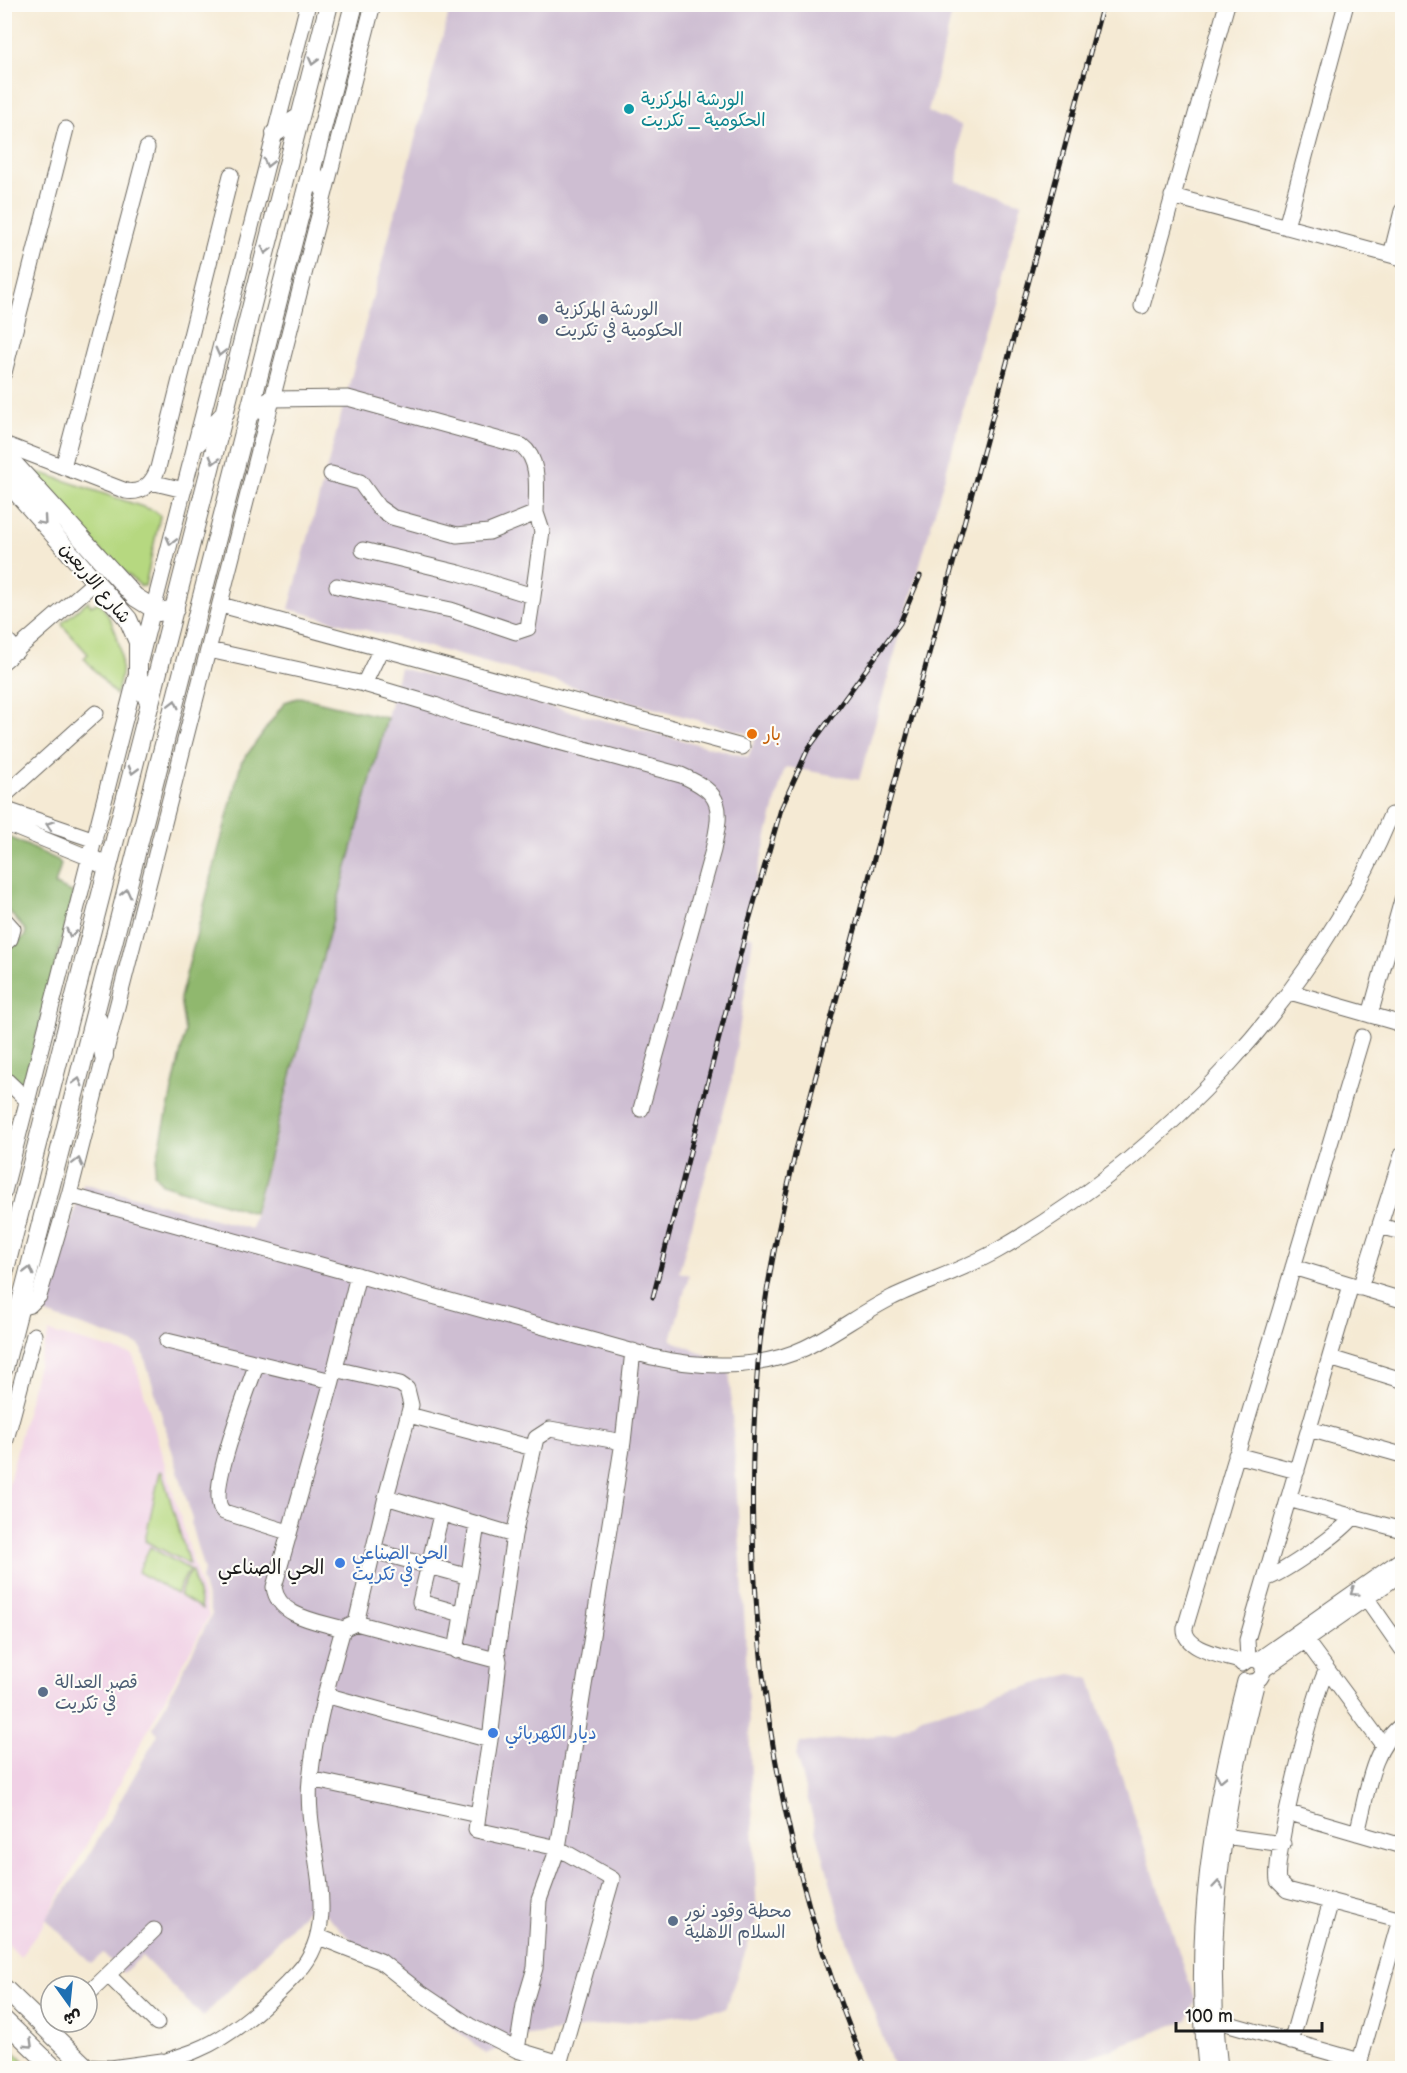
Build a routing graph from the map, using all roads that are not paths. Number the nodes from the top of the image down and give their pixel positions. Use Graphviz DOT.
graph roads {
  1 [pos="308,4"];
  2 [pos="328,4"];
  3 [pos="354,4"];
  4 [pos="373,4"];
  5 [pos="1227,4"];
  6 [pos="1347,4"];
  7 [pos="298,118"];
  8 [pos="66,129"];
  9 [pos="275,133"];
  10 [pos="147,148"];
  11 [pos="311,170"];
  12 [pos="231,175"];
  13 [pos="324,189"];
  14 [pos="1172,196"];
  15 [pos="1402,211"];
  16 [pos="1286,227"];
  17 [pos="1397,256"];
  18 [pos="1142,306"];
  19 [pos="4,373"];
  20 [pos="273,399"];
  21 [pos="226,412"];
  22 [pos="249,414"];
  23 [pos="197,443"];
  24 [pos="4,444"];
  25 [pos="4,453"];
  26 [pos="63,467"];
  27 [pos="332,474"];
  28 [pos="4,478"];
  29 [pos="151,482"];
  30 [pos="184,490"];
  31 [pos="536,513"];
  32 [pos="363,550"];
  33 [pos="96,581"];
  34 [pos="337,586"];
  35 [pos="533,596"];
  36 [pos="221,605"];
  37 [pos="154,609"];
  38 [pos="175,609"];
  39 [pos="4,637"];
  40 [pos="381,649"];
  41 [pos="209,650"];
  42 [pos="16,651"];
  43 [pos="4,661"];
  44 [pos="138,676"];
  45 [pos="364,684"];
  46 [pos="150,705"];
  47 [pos="96,712"];
  48 [pos="742,747"];
  49 [pos="4,796"];
  50 [pos="4,809"];
  51 [pos="1391,815"];
  52 [pos="4,823"];
  53 [pos="93,849"];
  54 [pos="108,867"];
  55 [pos="1402,900"];
  56 [pos="4,919"];
  57 [pos="4,944"];
  58 [pos="1397,944"];
  59 [pos="1290,992"];
  60 [pos="96,1012"];
  61 [pos="1370,1015"];
  62 [pos="1402,1024"];
  63 [pos="1362,1037"];
  64 [pos="104,1056"];
  65 [pos="4,1078"];
  66 [pos="28,1101"];
  67 [pos="641,1109"];
  68 [pos="1402,1155"];
  69 [pos="4,1192"];
  70 [pos="69,1196"];
  71 [pos="1380,1226"];
  72 [pos="1402,1232"];
  73 [pos="1293,1267"];
  74 [pos="4,1273"];
  75 [pos="358,1275"];
  76 [pos="1356,1286"];
  77 [pos="1402,1300"];
  78 [pos="19,1308"];
  79 [pos="34,1335"];
  80 [pos="167,1341"];
  81 [pos="633,1351"];
  82 [pos="1330,1358"];
  83 [pos="257,1363"];
  84 [pos="4,1368"];
  85 [pos="333,1375"];
  86 [pos="1402,1380"];
  87 [pos="409,1415"];
  88 [pos="1309,1429"];
  89 [pos="623,1443"];
  90 [pos="4,1447"];
  91 [pos="532,1448"];
  92 [pos="1236,1455"];
  93 [pos="1402,1455"];
  94 [pos="1297,1471"];
  95 [pos="386,1497"];
  96 [pos="1288,1499"];
  97 [pos="441,1515"];
  98 [pos="1354,1516"];
  99 [pos="477,1525"];
  100 [pos="1402,1530"];
  101 [pos="288,1532"];
  102 [pos="513,1535"];
  103 [pos="374,1551"];
  104 [pos="1402,1559"];
  105 [pos="429,1567"];
  106 [pos="1402,1573"];
  107 [pos="466,1576"];
  108 [pos="1265,1579"];
  109 [pos="1367,1599"];
  110 [pos="462,1614"];
  111 [pos="349,1626"];
  112 [pos="1306,1641"];
  113 [pos="1402,1649"];
  114 [pos="456,1651"];
  115 [pos="499,1661"];
  116 [pos="1252,1669"];
  117 [pos="1327,1670"];
  118 [pos="325,1695"];
  119 [pos="1402,1725"];
  120 [pos="1238,1731"];
  121 [pos="490,1740"];
  122 [pos="1383,1745"];
  123 [pos="310,1779"];
  124 [pos="1289,1813"];
  125 [pos="478,1815"];
  126 [pos="1357,1833"];
  127 [pos="1224,1836"];
  128 [pos="1283,1844"];
  129 [pos="1402,1846"];
  130 [pos="558,1848"];
  131 [pos="1331,1901"];
  132 [pos="1401,1920"];
  133 [pos="1209,1926"];
  134 [pos="154,1930"];
  135 [pos="319,1937"];
  136 [pos="108,1975"];
  137 [pos="99,1984"];
  138 [pos="4,1988"];
  139 [pos="39,2015"];
  140 [pos="4,2020"];
  141 [pos="1215,2020"];
  142 [pos="157,2024"];
  143 [pos="60,2034"];
  144 [pos="1291,2042"];
  145 [pos="517,2050"];
  146 [pos="165,2060"];
  147 [pos="1359,2065"];
  148 [pos="559,2066"];
  149 [pos="54,2068"];
  150 [pos="86,2068"];
  151 [pos="151,2068"];
  152 [pos="1206,2068"];
  153 [pos="1220,2068"];
  1 -- 9 [label="street"];
  2 -- 7 [label="main road, one-way"];
  3 -- 11 [label="main road"];
  4 -- 13 [label="street"];
  5 -- 14 [label="street"];
  6 -- 16 [label="street"];
  7 -- 9 [label="main road"];
  7 -- 21 [label="main road, one-way"];
  8 -- 19 [label="street"];
  9 -- 23 [label="street, one-way"];
  10 -- 26 [label="street"];
  11 -- 13 [label="main road"];
  11 -- 22 [label="main road"];
  12 -- 29 [label="street"];
  13 -- 20 [label="street"];
  14 -- 16 [label="street"];
  14 -- 18 [label="street"];
  15 -- 17 [label="street"];
  16 -- 17 [label="street"];
  20 -- 22 [label="main road"];
  20 -- 31 [label="street"];
  20 -- 36 [label="street"];
  21 -- 23 [label="main road"];
  21 -- 38 [label="main road, one-way"];
  60 -- 22 [label="main road, one-way"];
  23 -- 30 [label="street"];
  24 -- 26 [label="street"];
  25 -- 37 [label="main road, شارع الاربعين"];
  26 -- 29 [label="street"];
  27 -- 31 [label="street"];
  28 -- 33 [label="main road, شارع الاربعين, one-way"];
  29 -- 30 [label="street"];
  30 -- 37 [label="street, one-way"];
  31 -- 35 [label="street"];
  32 -- 35 [label="street"];
  33 -- 42 [label="street"];
  33 -- 44 [label="main road, شارع الاربعين"];
  34 -- 35 [label="street"];
  36 -- 40 [label="street"];
  36 -- 41 [label="street"];
  37 -- 38 [label="main road, شارع الاربعين"];
  37 -- 44 [label="street"];
  38 -- 46 [label="main road"];
  39 -- 42 [label="street"];
  40 -- 45 [label="street"];
  40 -- 48 [label="street"];
  41 -- 45 [label="street"];
  41 -- 64 [label="street"];
  42 -- 43 [label="street"];
  44 -- 46 [label="main road, شارع الاربعين"];
  44 -- 53 [label="street"];
  45 -- 67 [label="street"];
  46 -- 54 [label="main road, one-way"];
  47 -- 49 [label="street"];
  53 -- 50 [label="street, one-way"];
  51 -- 59 [label="street"];
  52 -- 53 [label="street"];
  53 -- 54 [label="main road"];
  53 -- 66 [label="street, one-way"];
  54 -- 74 [label="main road"];
  55 -- 58 [label="street"];
  56 -- 57 [label="street"];
  58 -- 61 [label="street"];
  59 -- 61 [label="street"];
  59 -- 81 [label="street"];
  60 -- 64 [label="main road"];
  78 -- 60 [label="main road, one-way"];
  61 -- 62 [label="street"];
  63 -- 73 [label="street"];
  70 -- 64 [label="street, one-way"];
  65 -- 66 [label="street"];
  66 -- 69 [label="street"];
  68 -- 71 [label="street"];
  70 -- 75 [label="street"];
  70 -- 78 [label="street"];
  71 -- 72 [label="street"];
  71 -- 76 [label="street"];
  73 -- 76 [label="street"];
  73 -- 92 [label="street"];
  75 -- 81 [label="street"];
  75 -- 85 [label="street"];
  76 -- 77 [label="street"];
  76 -- 82 [label="street"];
  78 -- 84 [label="main road"];
  79 -- 90 [label="street"];
  80 -- 83 [label="street"];
  81 -- 89 [label="street"];
  82 -- 86 [label="street"];
  82 -- 88 [label="street"];
  83 -- 85 [label="street"];
  83 -- 101 [label="street"];
  85 -- 87 [label="street"];
  85 -- 101 [label="street"];
  87 -- 91 [label="street"];
  87 -- 95 [label="street"];
  88 -- 93 [label="street"];
  88 -- 94 [label="street"];
  89 -- 91 [label="street"];
  89 -- 130 [label="street"];
  91 -- 102 [label="street"];
  92 -- 94 [label="street"];
  92 -- 116 [label="street"];
  94 -- 96 [label="street"];
  95 -- 97 [label="street"];
  95 -- 103 [label="street"];
  96 -- 98 [label="street"];
  96 -- 108 [label="street"];
  97 -- 99 [label="street"];
  97 -- 105 [label="street"];
  98 -- 100 [label="street"];
  98 -- 108 [label="street"];
  99 -- 102 [label="street"];
  99 -- 107 [label="street"];
  101 -- 111 [label="street"];
  102 -- 115 [label="street"];
  103 -- 105 [label="street"];
  103 -- 111 [label="street"];
  104 -- 116 [label="street, one-way"];
  105 -- 107 [label="street"];
  105 -- 110 [label="street"];
  106 -- 109 [label="street"];
  107 -- 110 [label="street"];
  108 -- 116 [label="street"];
  109 -- 112 [label="street"];
  109 -- 113 [label="street"];
  110 -- 114 [label="street"];
  111 -- 114 [label="street"];
  111 -- 118 [label="street"];
  112 -- 116 [label="street"];
  112 -- 117 [label="street"];
  114 -- 115 [label="street"];
  115 -- 121 [label="street"];
  116 -- 120 [label="street"];
  117 -- 122 [label="street"];
  117 -- 124 [label="street"];
  118 -- 121 [label="street"];
  118 -- 123 [label="street"];
  119 -- 122 [label="street"];
  120 -- 127 [label="street"];
  120 -- 133 [label="street, one-way"];
  121 -- 125 [label="street"];
  122 -- 126 [label="street"];
  123 -- 125 [label="street"];
  123 -- 135 [label="street"];
  124 -- 126 [label="street"];
  124 -- 128 [label="street"];
  125 -- 130 [label="street"];
  126 -- 129 [label="street"];
  127 -- 128 [label="street"];
  133 -- 127 [label="street, one-way"];
  128 -- 131 [label="street"];
  130 -- 145 [label="street"];
  130 -- 148 [label="street"];
  131 -- 132 [label="street"];
  131 -- 144 [label="street"];
  132 -- 147 [label="street"];
  133 -- 141 [label="street"];
  133 -- 152 [label="street"];
  134 -- 136 [label="street"];
  135 -- 145 [label="street"];
  135 -- 146 [label="street"];
  136 -- 137 [label="street"];
  136 -- 142 [label="street"];
  138 -- 139 [label="main road"];
  140 -- 149 [label="main road, one-way"];
  141 -- 144 [label="street"];
  141 -- 153 [label="street"];
  143 -- 150 [label="main road"];
  144 -- 147 [label="street"];
  145 -- 148 [label="street"];
  146 -- 150 [label="street"];
  146 -- 151 [label="street"];
}
